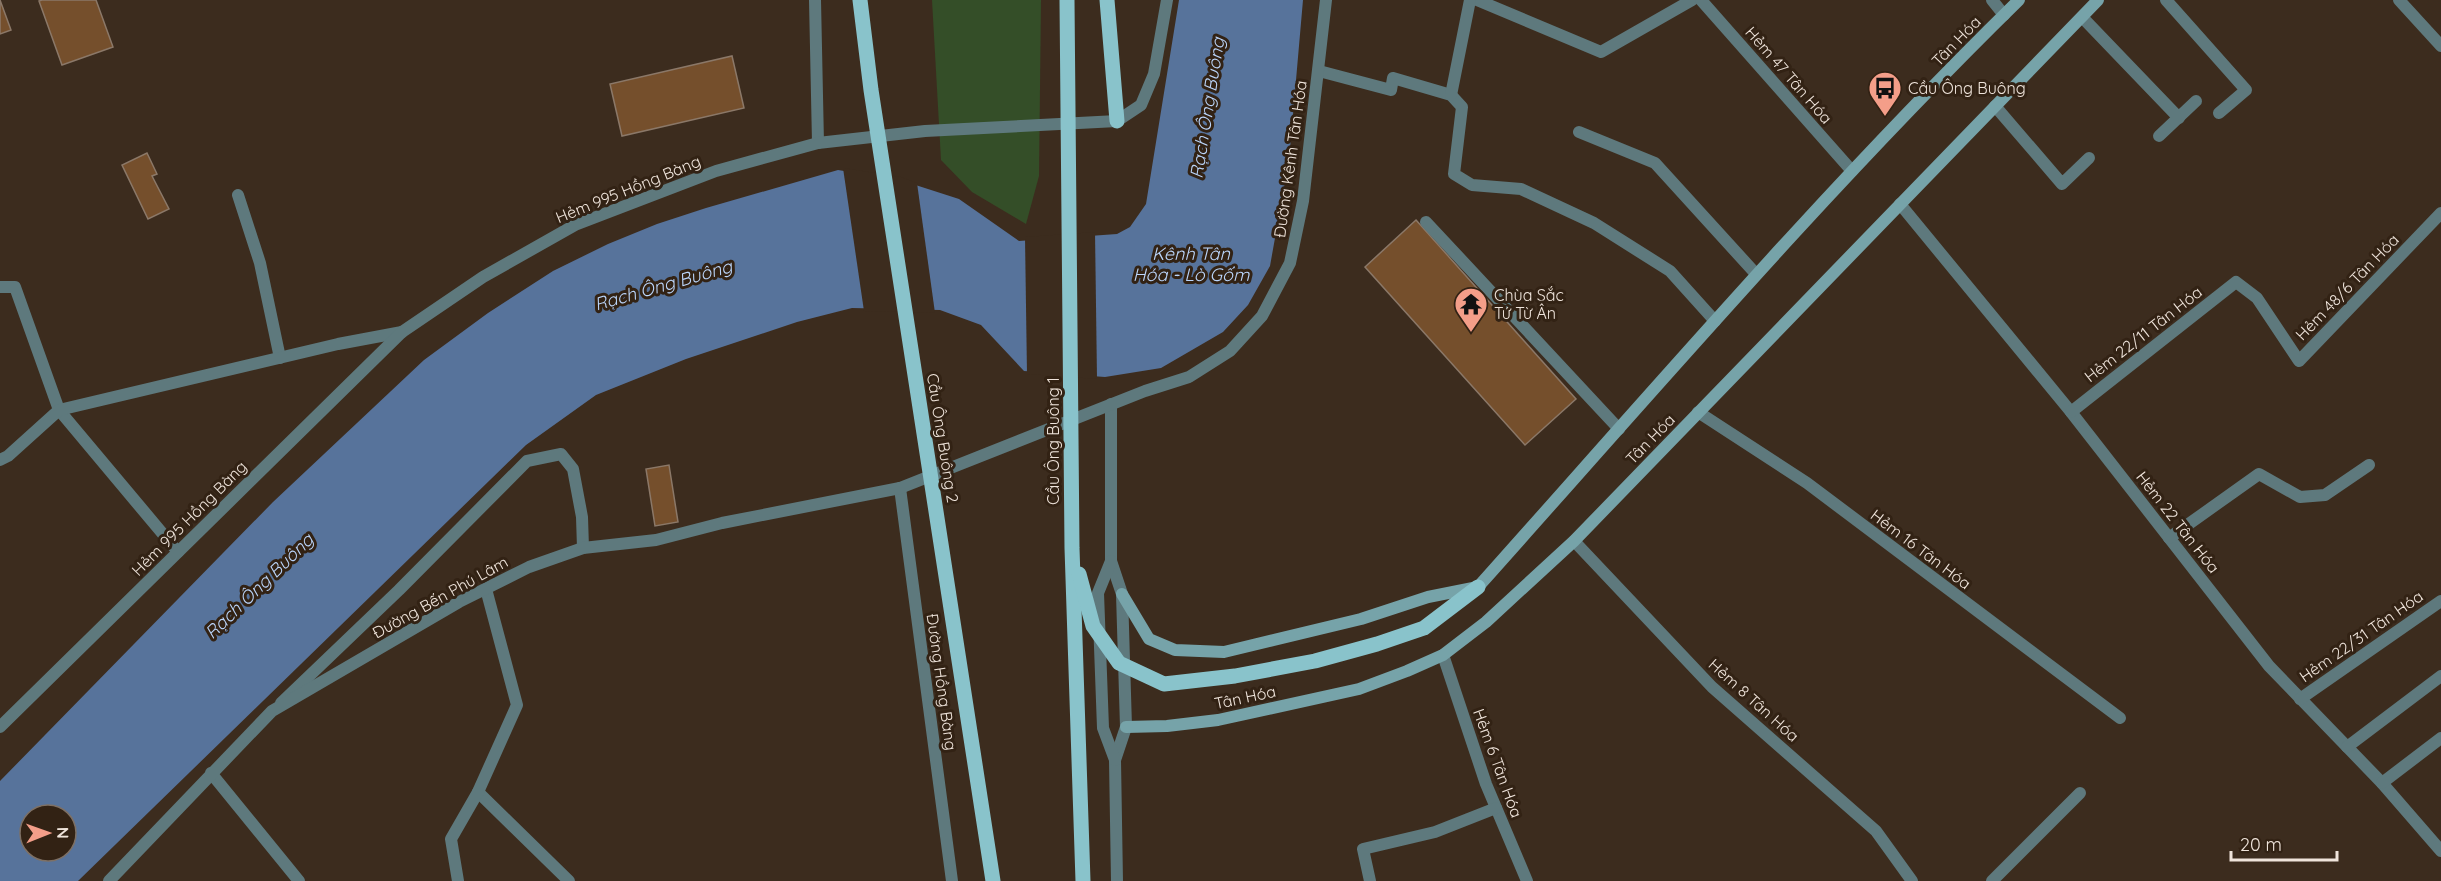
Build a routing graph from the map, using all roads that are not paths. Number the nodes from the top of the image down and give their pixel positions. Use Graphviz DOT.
graph roads {
  1 [pos="814,0"];
  2 [pos="860,0"];
  3 [pos="1067,0"];
  4 [pos="1107,0"];
  5 [pos="1167,0"];
  6 [pos="1326,0"];
  7 [pos="1470,0"];
  8 [pos="1478,0"];
  9 [pos="1692,0"];
  10 [pos="1701,0"];
  11 [pos="1992,0"];
  12 [pos="2019,0"];
  13 [pos="2098,0"];
  14 [pos="2166,0"];
  15 [pos="2399,0"];
  16 [pos="1507,5"];
  17 [pos="2004,15"];
  18 [pos="2082,17"];
  19 [pos="2441,46"];
  20 [pos="1319,71"];
  21 [pos="1451,95"];
  22 [pos="2196,101"];
  23 [pos="1995,106"];
  24 [pos="2219,113"];
  25 [pos="2179,118"];
  26 [pos="1117,121"];
  27 [pos="1579,132"];
  28 [pos="2160,136"];
  29 [pos="818,143"];
  30 [pos="2089,158"];
  31 [pos="1852,171"];
  32 [pos="238,195"];
  33 [pos="1900,204"];
  34 [pos="2441,213"];
  35 [pos="1426,222"];
  36 [pos="1756,274"];
  37 [pos="2236,282"];
  38 [pos="0,287"];
  39 [pos="1716,321"];
  40 [pos="402,332"];
  41 [pos="280,358"];
  42 [pos="1111,404"];
  43 [pos="59,410"];
  44 [pos="1698,412"];
  45 [pos="2072,412"];
  46 [pos="1619,429"];
  47 [pos="0,460"];
  48 [pos="2369,465"];
  49 [pos="900,488"];
  50 [pos="2169,538"];
  51 [pos="1574,541"];
  52 [pos="583,548"];
  53 [pos="1072,548"];
  54 [pos="178,552"];
  55 [pos="1111,561"];
  56 [pos="1478,587"];
  57 [pos="486,589"];
  58 [pos="1122,594"];
  59 [pos="2441,600"];
  60 [pos="1443,655"];
  61 [pos="2441,676"];
  62 [pos="2300,699"];
  63 [pos="272,711"];
  64 [pos="2120,718"];
  65 [pos="0,727"];
  66 [pos="1126,727"];
  67 [pos="2441,738"];
  68 [pos="2347,747"];
  69 [pos="1115,760"];
  70 [pos="211,773"];
  71 [pos="2382,783"];
  72 [pos="478,792"];
  73 [pos="2080,793"];
  74 [pos="1496,808"];
  75 [pos="2441,851"];
  76 [pos="109,881"];
  77 [pos="300,881"];
  78 [pos="458,881"];
  79 [pos="569,881"];
  80 [pos="952,881"];
  81 [pos="993,881"];
  82 [pos="1083,881"];
  83 [pos="1117,881"];
  84 [pos="1370,881"];
  85 [pos="1527,881"];
  86 [pos="1912,881"];
  87 [pos="1992,881"];
  1 -- 29 [label="street"];
  2 -- 81 [label="main road, Cầu Ông Buông 2"];
  3 -- 53 [label="main road, Cầu Ông Buông 1"];
  4 -- 26 [label="main road"];
  5 -- 26 [label="street"];
  6 -- 20 [label="street, Đường Kênh Tân Hóa"];
  7 -- 21 [label="street"];
  8 -- 16 [label="street"];
  9 -- 16 [label="street"];
  10 -- 31 [label="street, Hẻm 47 Tân Hóa"];
  11 -- 17 [label="street"];
  12 -- 17 [label="main road, Tân Hóa"];
  13 -- 18 [label="main road, Tân Hóa"];
  14 -- 24 [label="street"];
  15 -- 19 [label="street"];
  17 -- 31 [label="main road, Tân Hóa"];
  18 -- 23 [label="main road, Tân Hóa"];
  18 -- 25 [label="street"];
  20 -- 21 [label="street"];
  20 -- 42 [label="street, Đường Kênh Tân Hóa"];
  21 -- 39 [label="street"];
  22 -- 25 [label="street"];
  23 -- 30 [label="street"];
  23 -- 33 [label="main road, Tân Hóa"];
  25 -- 28 [label="street"];
  26 -- 29 [label="street, Hẻm 995 Hồng Bàng"];
  27 -- 36 [label="street"];
  29 -- 40 [label="street, Hẻm 995 Hồng Bàng"];
  31 -- 36 [label="main road, Tân Hóa"];
  32 -- 41 [label="street"];
  33 -- 44 [label="main road, Tân Hóa"];
  33 -- 45 [label="street, Hẻm 22 Tân Hóa"];
  34 -- 37 [label="street, Hẻm 48/6 Tân Hóa"];
  35 -- 46 [label="street"];
  36 -- 39 [label="main road, Tân Hóa"];
  37 -- 45 [label="street, Hẻm 22/11 Tân Hóa"];
  38 -- 43 [label="street"];
  39 -- 46 [label="main road, Tân Hóa"];
  40 -- 41 [label="street, Hẻm 995 Hồng Bàng"];
  40 -- 54 [label="street, Hẻm 995 Hồng Bàng"];
  41 -- 43 [label="street, Hẻm 995 Hồng Bàng"];
  42 -- 49 [label="street, Đường Kênh Tân Hóa"];
  42 -- 55 [label="street"];
  43 -- 47 [label="street, Hẻm 995 Hồng Bàng"];
  43 -- 54 [label="street"];
  44 -- 51 [label="main road, Tân Hóa"];
  44 -- 64 [label="street, Hẻm 16 Tân Hóa"];
  45 -- 50 [label="street, Hẻm 22 Tân Hóa"];
  46 -- 56 [label="main road, Tân Hóa"];
  48 -- 50 [label="street"];
  49 -- 52 [label="street, Đường Bến Phú Lâm"];
  49 -- 80 [label="street, Đường Hồng Bàng"];
  50 -- 62 [label="street, Hẻm 22 Tân Hóa"];
  51 -- 60 [label="main road, Tân Hóa"];
  51 -- 86 [label="street, Hẻm 8 Tân Hóa"];
  52 -- 57 [label="street, Đường Bến Phú Lâm"];
  52 -- 63 [label="street"];
  53 -- 56 [label="main road"];
  53 -- 82 [label="main road, Cầu Ông Buông 1"];
  54 -- 65 [label="street, Hẻm 995 Hồng Bàng"];
  55 -- 58 [label="street"];
  55 -- 69 [label="street"];
  56 -- 58 [label="main road"];
  57 -- 63 [label="street, Đường Bến Phú Lâm"];
  57 -- 72 [label="street"];
  58 -- 66 [label="street"];
  59 -- 62 [label="street, Hẻm 22/31 Tân Hóa"];
  60 -- 66 [label="main road, Tân Hóa"];
  60 -- 74 [label="street, Hẻm 6 Tân Hóa"];
  61 -- 68 [label="street"];
  62 -- 68 [label="street, Hẻm 22 Tân Hóa"];
  63 -- 70 [label="street, Đường Bến Phú Lâm"];
  66 -- 69 [label="street"];
  67 -- 71 [label="street"];
  68 -- 71 [label="street, Hẻm 22 Tân Hóa"];
  69 -- 83 [label="street"];
  70 -- 76 [label="street, Đường Bến Phú Lâm"];
  70 -- 77 [label="street"];
  71 -- 75 [label="street, Hẻm 22 Tân Hóa"];
  72 -- 78 [label="street"];
  72 -- 79 [label="street"];
  73 -- 87 [label="street"];
  74 -- 84 [label="street"];
  74 -- 85 [label="street, Hẻm 6 Tân Hóa"];
}
